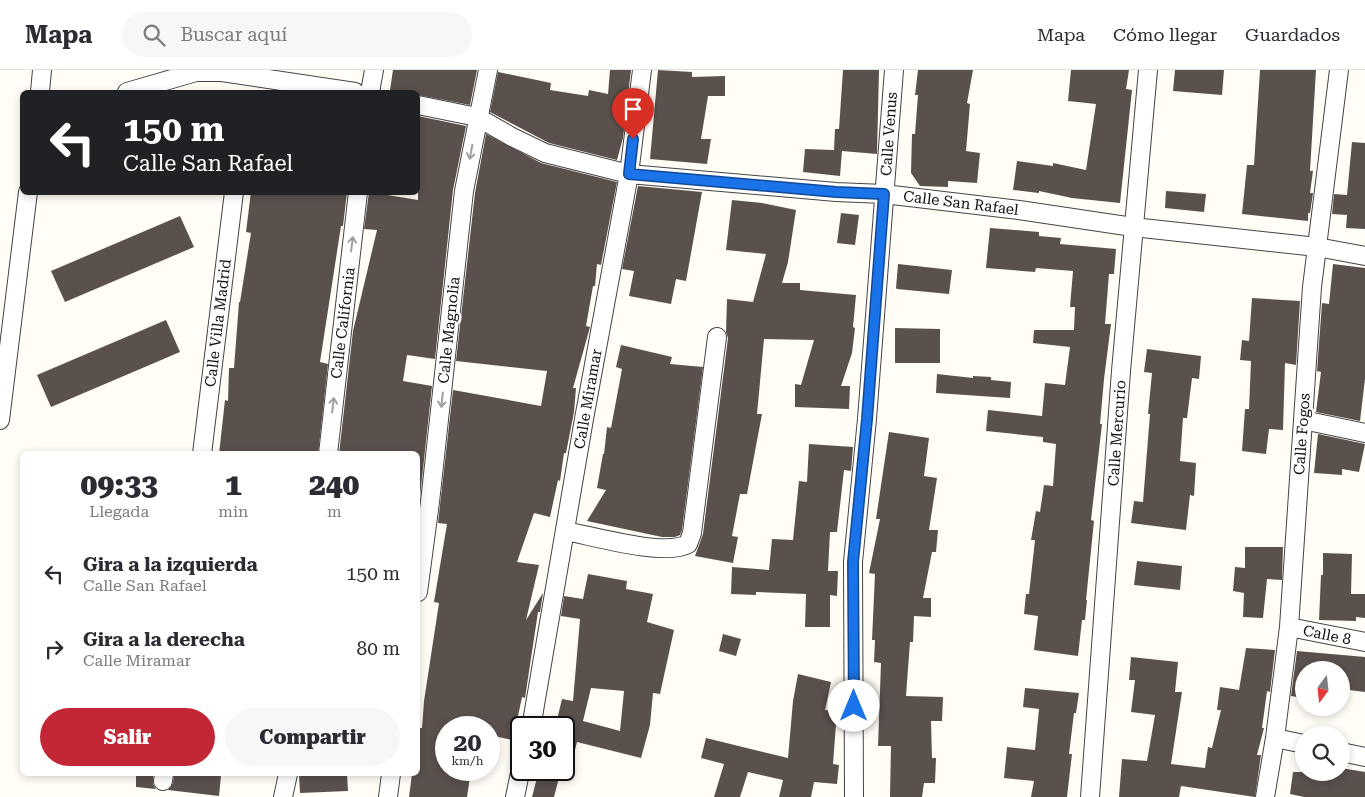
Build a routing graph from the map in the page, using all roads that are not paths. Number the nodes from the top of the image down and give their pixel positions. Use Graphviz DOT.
graph roads {
  1 [pos="42,70"];
  2 [pos="374,70"];
  3 [pos="488,70"];
  4 [pos="642,70"];
  5 [pos="894,70"];
  6 [pos="1148,70"];
  7 [pos="1339,70"];
  8 [pos="250,79"];
  9 [pos="40,90"];
  10 [pos="134,90"];
  11 [pos="339,90"];
  12 [pos="370,90"];
  13 [pos="420,105"];
  14 [pos="477,117"];
  15 [pos="629,174"];
  16 [pos="884,194"];
  17 [pos="27,195"];
  18 [pos="234,195"];
  19 [pos="358,195"];
  20 [pos="1133,227"];
  21 [pos="1317,247"];
  22 [pos="1365,256"];
  23 [pos="7,308"];
  24 [pos="717,337"];
  25 [pos="0,420"];
  26 [pos="1303,420"];
  27 [pos="1365,433"];
  28 [pos="202,451"];
  29 [pos="328,451"];
  30 [pos="565,531"];
  31 [pos="420,577"];
  32 [pos="1289,627"];
  33 [pos="1365,642"];
  34 [pos="533,716"];
  35 [pos="1275,738"];
  36 [pos="1295,742"];
  37 [pos="1350,754"];
  38 [pos="1365,757"];
  39 [pos="288,776"];
  40 [pos="391,776"];
  41 [pos="518,781"];
  42 [pos="284,797"];
  43 [pos="388,797"];
  44 [pos="515,797"];
  45 [pos="854,797"];
  46 [pos="1090,797"];
  47 [pos="1264,797"];
  1 -- 9 [label="street"];
  2 -- 12 [label="street"];
  3 -- 14 [label="street, Calle Magnolia"];
  4 -- 15 [label="street, Calle Miramar"];
  5 -- 16 [label="street, Calle Venus"];
  6 -- 20 [label="street, Calle Mercurio"];
  7 -- 21 [label="street, Calle Fogos"];
  8 -- 10 [label="street"];
  8 -- 11 [label="street"];
  13 -- 14 [label="street, Calle San Rafael"];
  14 -- 15 [label="street, Calle San Rafael"];
  14 -- 31 [label="street, Calle Magnolia, one-way"];
  15 -- 16 [label="street, Calle San Rafael"];
  15 -- 30 [label="street, Calle Miramar"];
  16 -- 20 [label="street, Calle San Rafael"];
  16 -- 45 [label="street, Calle Venus"];
  17 -- 23 [label="street"];
  18 -- 28 [label="street, Calle Villa Madrid"];
  29 -- 19 [label="street, Calle California, one-way"];
  20 -- 21 [label="street, Calle San Rafael"];
  20 -- 46 [label="street, Calle Mercurio"];
  21 -- 22 [label="street, Calle San Rafael"];
  21 -- 26 [label="street, Calle Fogos"];
  23 -- 25 [label="street"];
  24 -- 30 [label="street"];
  26 -- 27 [label="street"];
  26 -- 32 [label="street, Calle Fogos"];
  30 -- 34 [label="street, Calle Miramar"];
  32 -- 33 [label="street, Calle 8"];
  32 -- 35 [label="street, Calle Fogos"];
  35 -- 36 [label="street"];
  35 -- 47 [label="street, Calle Fogos"];
  37 -- 38 [label="street"];
  39 -- 42 [label="street"];
  40 -- 43 [label="street"];
  41 -- 44 [label="street"];
}
